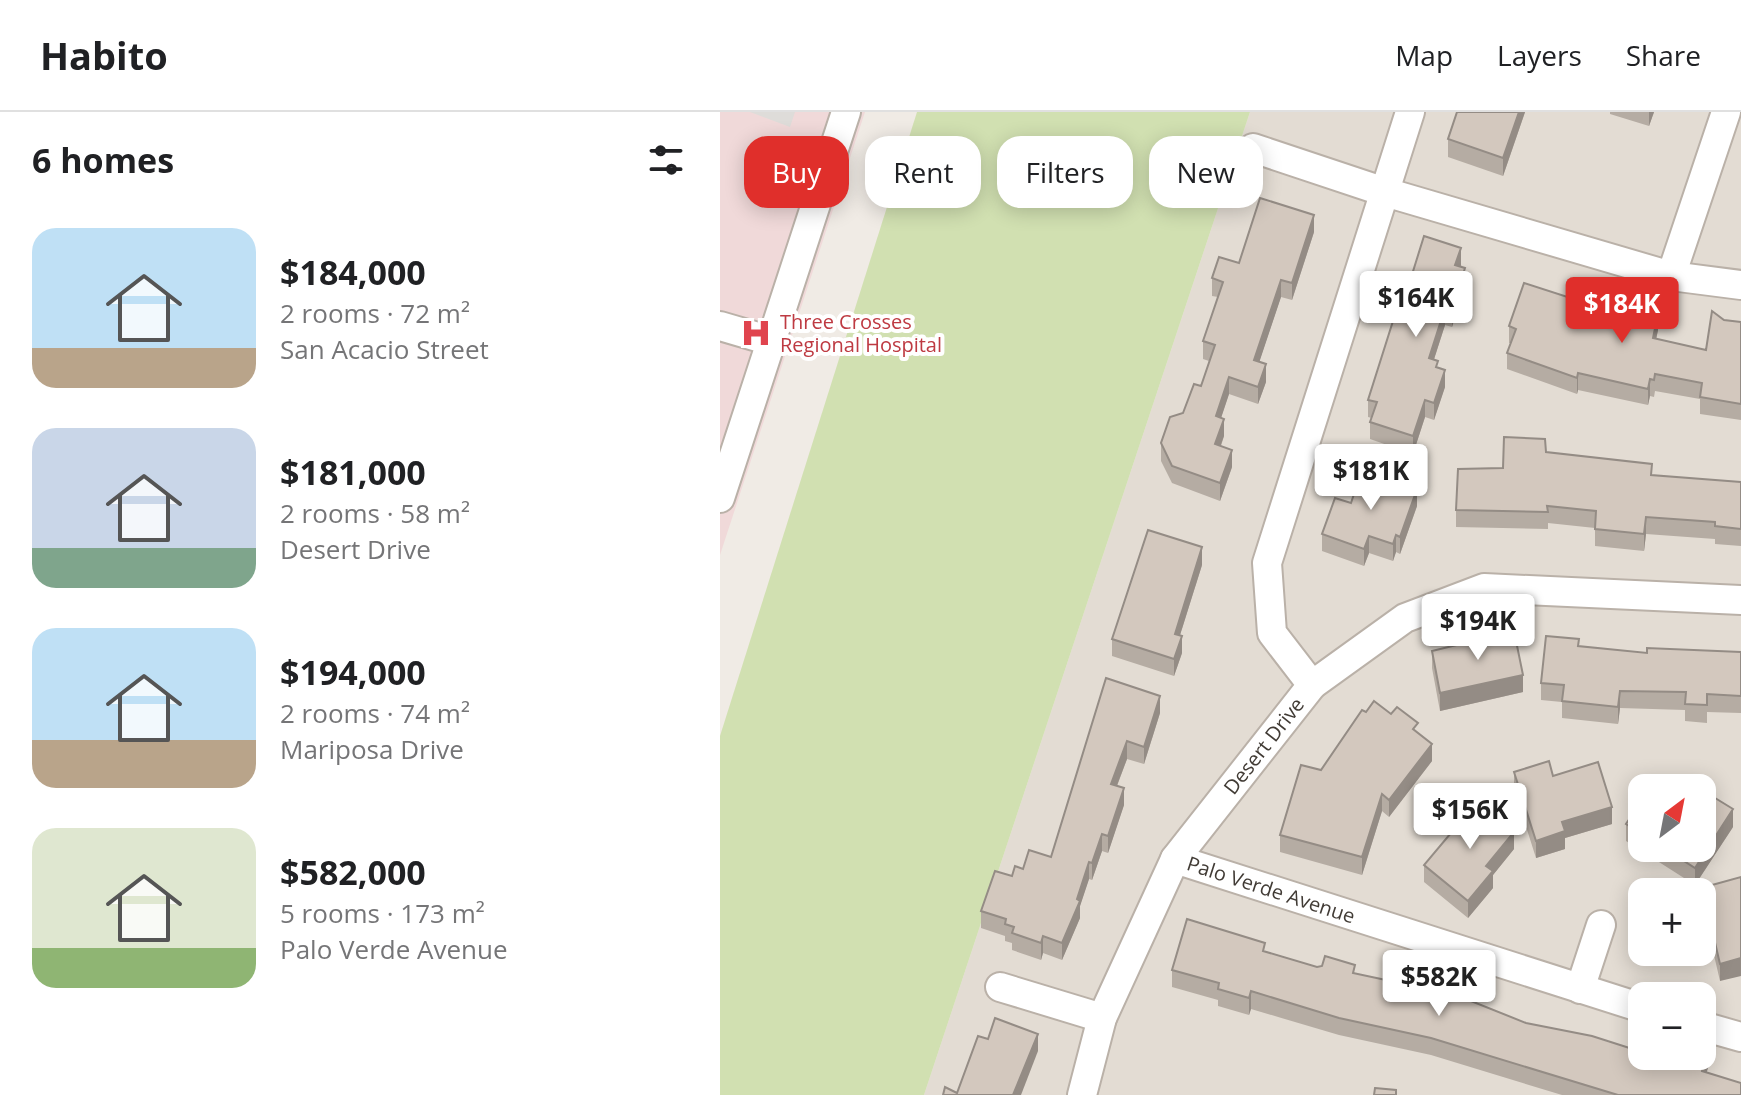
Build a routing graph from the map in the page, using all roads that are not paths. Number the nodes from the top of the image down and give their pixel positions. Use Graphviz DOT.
graph roads {
  1 [pos="846,112"];
  2 [pos="1410,112"];
  3 [pos="1726,112"];
  4 [pos="1263,151"];
  5 [pos="1385,192"];
  6 [pos="1671,276"];
  7 [pos="1741,285"];
  8 [pos="720,326"];
  9 [pos="771,341"];
  10 [pos="720,498"];
  11 [pos="1741,600"];
  12 [pos="1312,685"];
  13 [pos="1175,859"];
  14 [pos="1601,925"];
  15 [pos="1000,987"];
  16 [pos="1580,989"];
  17 [pos="1628,1004"];
  18 [pos="1102,1018"];
  19 [pos="1716,1030"];
  20 [pos="1741,1037"];
  21 [pos="1082,1095"];
  1 -- 9 [label="street"];
  2 -- 5 [label="street, Desert Drive"];
  3 -- 6 [label="street"];
  4 -- 5 [label="street"];
  5 -- 6 [label="street"];
  5 -- 12 [label="street, Desert Drive"];
  6 -- 7 [label="street"];
  8 -- 9 [label="street"];
  9 -- 10 [label="street"];
  11 -- 12 [label="street"];
  12 -- 13 [label="street, Desert Drive"];
  13 -- 16 [label="street, Palo Verde Avenue"];
  13 -- 18 [label="street, Desert Drive"];
  14 -- 16 [label="street"];
  15 -- 18 [label="street"];
  16 -- 17 [label="street, Palo Verde Avenue"];
  18 -- 21 [label="street, Desert Drive"];
  19 -- 20 [label="street"];
}
